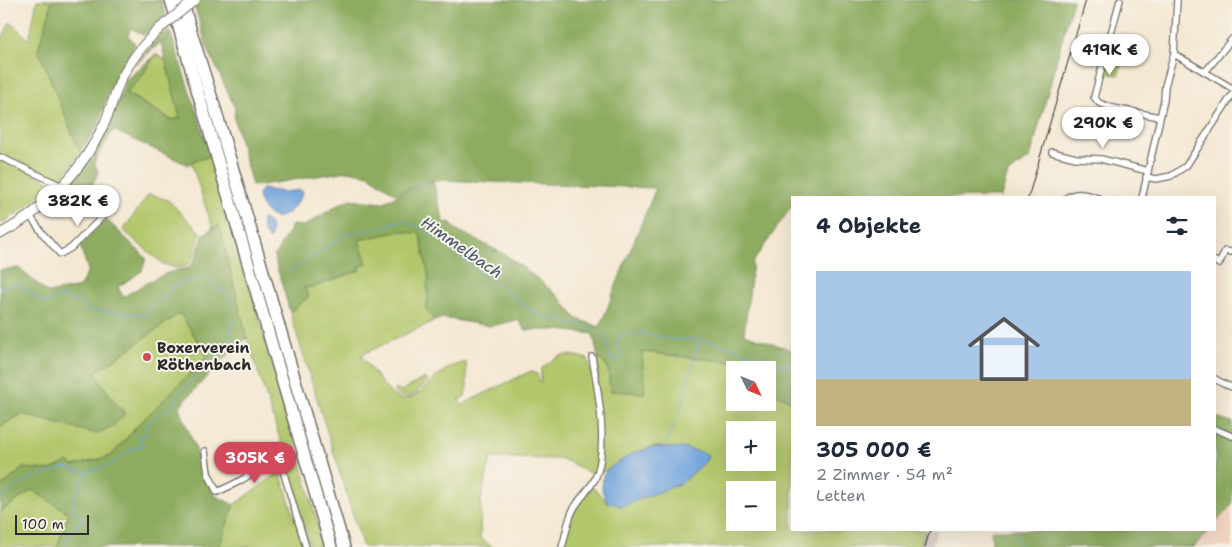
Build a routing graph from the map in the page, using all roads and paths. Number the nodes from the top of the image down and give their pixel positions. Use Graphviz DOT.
graph roads {
  1 [pos="171,0"];
  2 [pos="182,0"];
  3 [pos="195,0"];
  4 [pos="1120,0"];
  5 [pos="1177,0"];
  6 [pos="1232,40"];
  7 [pos="1174,54"];
  8 [pos="1205,72"];
  9 [pos="1232,88"];
  10 [pos="1232,95"];
  11 [pos="1160,117"];
  12 [pos="1052,152"];
  13 [pos="0,157"];
  14 [pos="1147,174"];
  15 [pos="62,186"];
  16 [pos="1070,196"];
  17 [pos="1090,196"];
  18 [pos="1142,196"];
  19 [pos="106,214"];
  20 [pos="30,216"];
  21 [pos="0,234"];
  22 [pos="1232,252"];
  23 [pos="1216,262"];
  24 [pos="592,357"];
  25 [pos="1216,380"];
  26 [pos="1232,387"];
  27 [pos="1216,429"];
  28 [pos="1232,436"];
  29 [pos="205,451"];
  30 [pos="306,547"];
  31 [pos="331,547"];
  32 [pos="344,547"];
  33 [pos="562,547"];
  1 -- 31 [label="highway"];
  2 -- 32 [label="highway"];
  3 -- 15 [label="street, bridge"];
  4 -- 11 [label="street"];
  5 -- 7 [label="street"];
  6 -- 8 [label="street"];
  7 -- 8 [label="street"];
  7 -- 11 [label="street"];
  8 -- 9 [label="street"];
  10 -- 14 [label="street"];
  11 -- 14 [label="street"];
  12 -- 14 [label="street"];
  13 -- 15 [label="street"];
  14 -- 18 [label="street"];
  15 -- 20 [label="street"];
  16 -- 17 [label="street"];
  19 -- 20 [label="street"];
  20 -- 21 [label="street"];
  22 -- 23 [label="street"];
  24 -- 33 [label="street"];
  25 -- 26 [label="street"];
  27 -- 28 [label="street"];
  29 -- 30 [label="street"];
}
